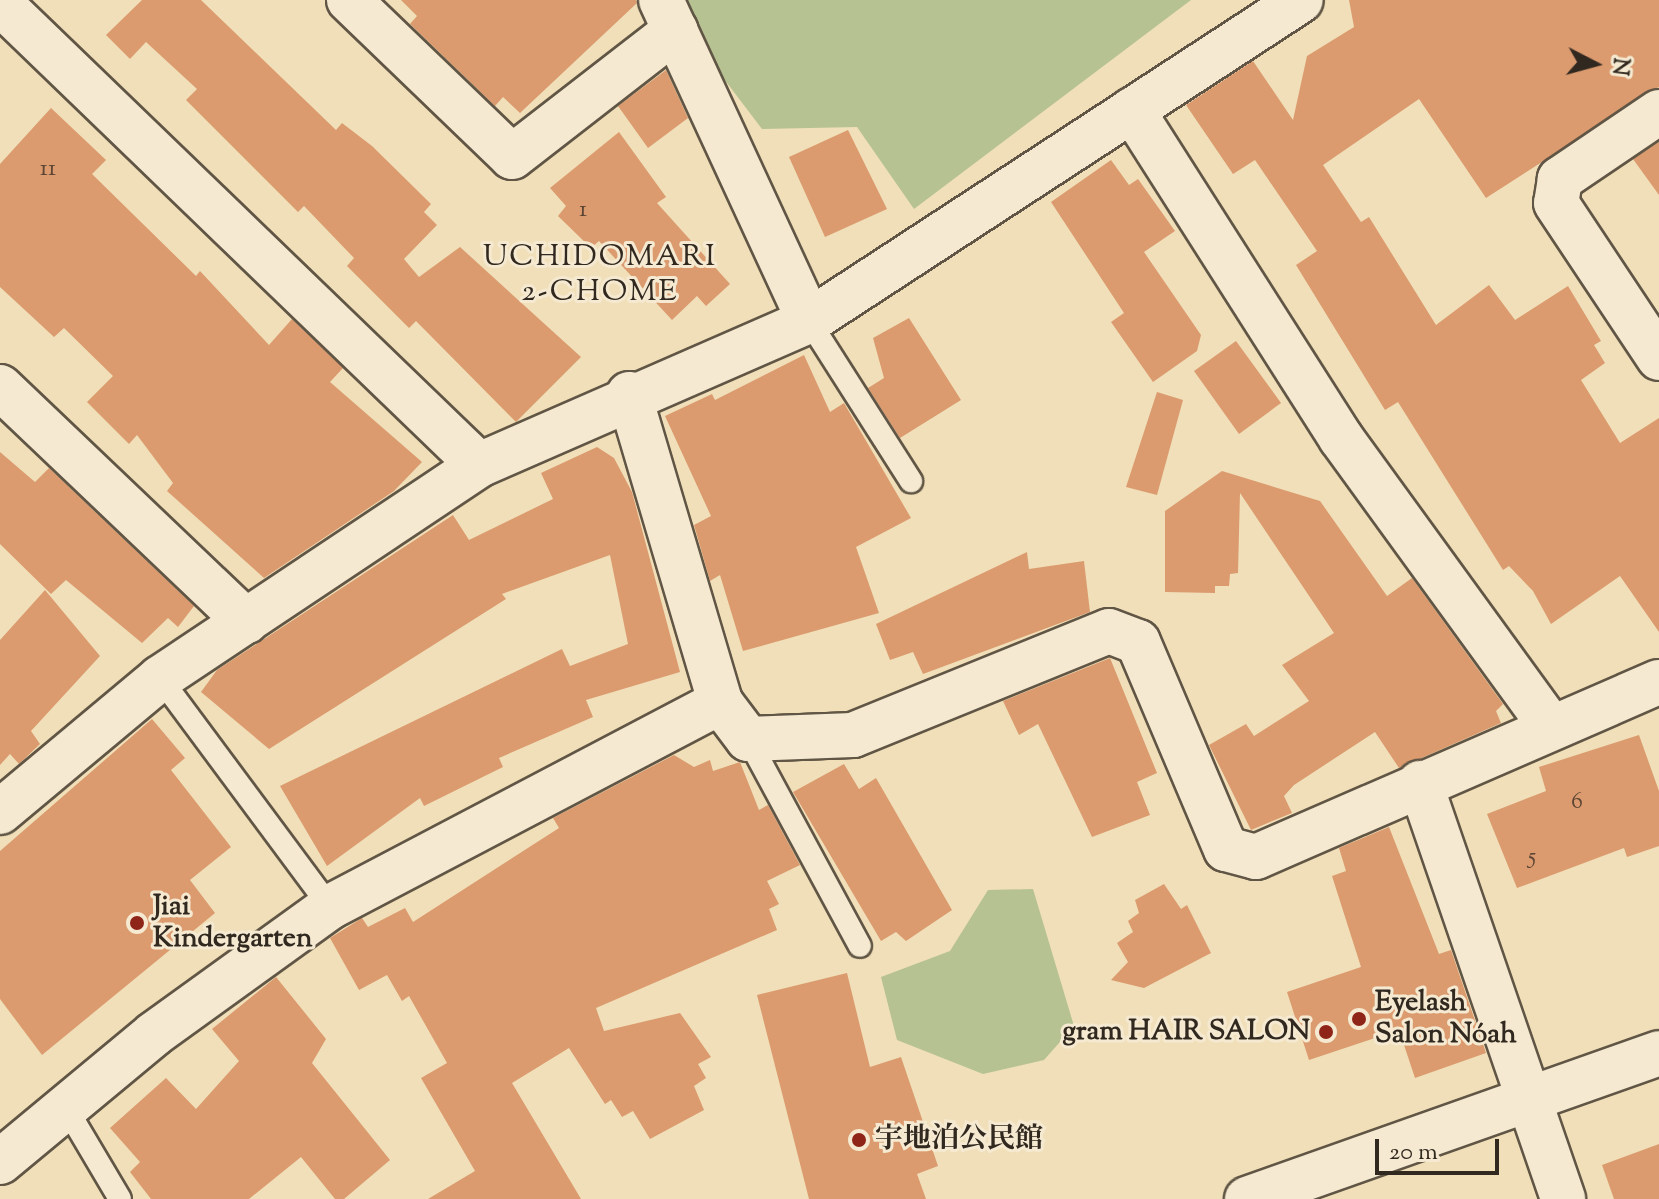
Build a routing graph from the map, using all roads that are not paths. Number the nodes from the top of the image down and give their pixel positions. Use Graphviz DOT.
graph roads {
  1 [pos="349,0"];
  2 [pos="1301,0"];
  3 [pos="3,11"];
  4 [pos="669,15"];
  5 [pos="1132,110"];
  6 [pos="1659,112"];
  7 [pos="809,321"];
  8 [pos="1659,358"];
  9 [pos="629,394"];
  10 [pos="8,409"];
  11 [pos="479,465"];
  12 [pos="911,481"];
  13 [pos="246,621"];
  14 [pos="160,678"];
  15 [pos="1659,682"];
  16 [pos="720,702"];
  17 [pos="1550,726"];
  18 [pos="748,739"];
  19 [pos="1420,783"];
  20 [pos="0,812"];
  21 [pos="330,907"];
  22 [pos="860,946"];
  23 [pos="1659,1053"];
  24 [pos="1530,1098"];
  25 [pos="65,1106"];
  26 [pos="0,1162"];
  27 [pos="120,1199"];
  28 [pos="1247,1199"];
  29 [pos="1563,1199"];
  1 -- 4 [label="street"];
  2 -- 5 [label="street"];
  3 -- 11 [label="street"];
  4 -- 7 [label="street"];
  5 -- 7 [label="street"];
  5 -- 17 [label="street"];
  6 -- 8 [label="street"];
  7 -- 9 [label="street"];
  7 -- 12 [label="lane"];
  9 -- 11 [label="street"];
  9 -- 16 [label="street"];
  10 -- 13 [label="street"];
  11 -- 13 [label="street"];
  13 -- 14 [label="street"];
  14 -- 20 [label="street"];
  14 -- 21 [label="lane"];
  15 -- 17 [label="street"];
  16 -- 18 [label="street"];
  16 -- 21 [label="street"];
  17 -- 19 [label="street"];
  18 -- 19 [label="street"];
  18 -- 22 [label="lane"];
  19 -- 24 [label="street"];
  21 -- 25 [label="street"];
  23 -- 24 [label="street"];
  24 -- 28 [label="street"];
  24 -- 29 [label="street"];
  25 -- 26 [label="street"];
  25 -- 27 [label="lane"];
}
